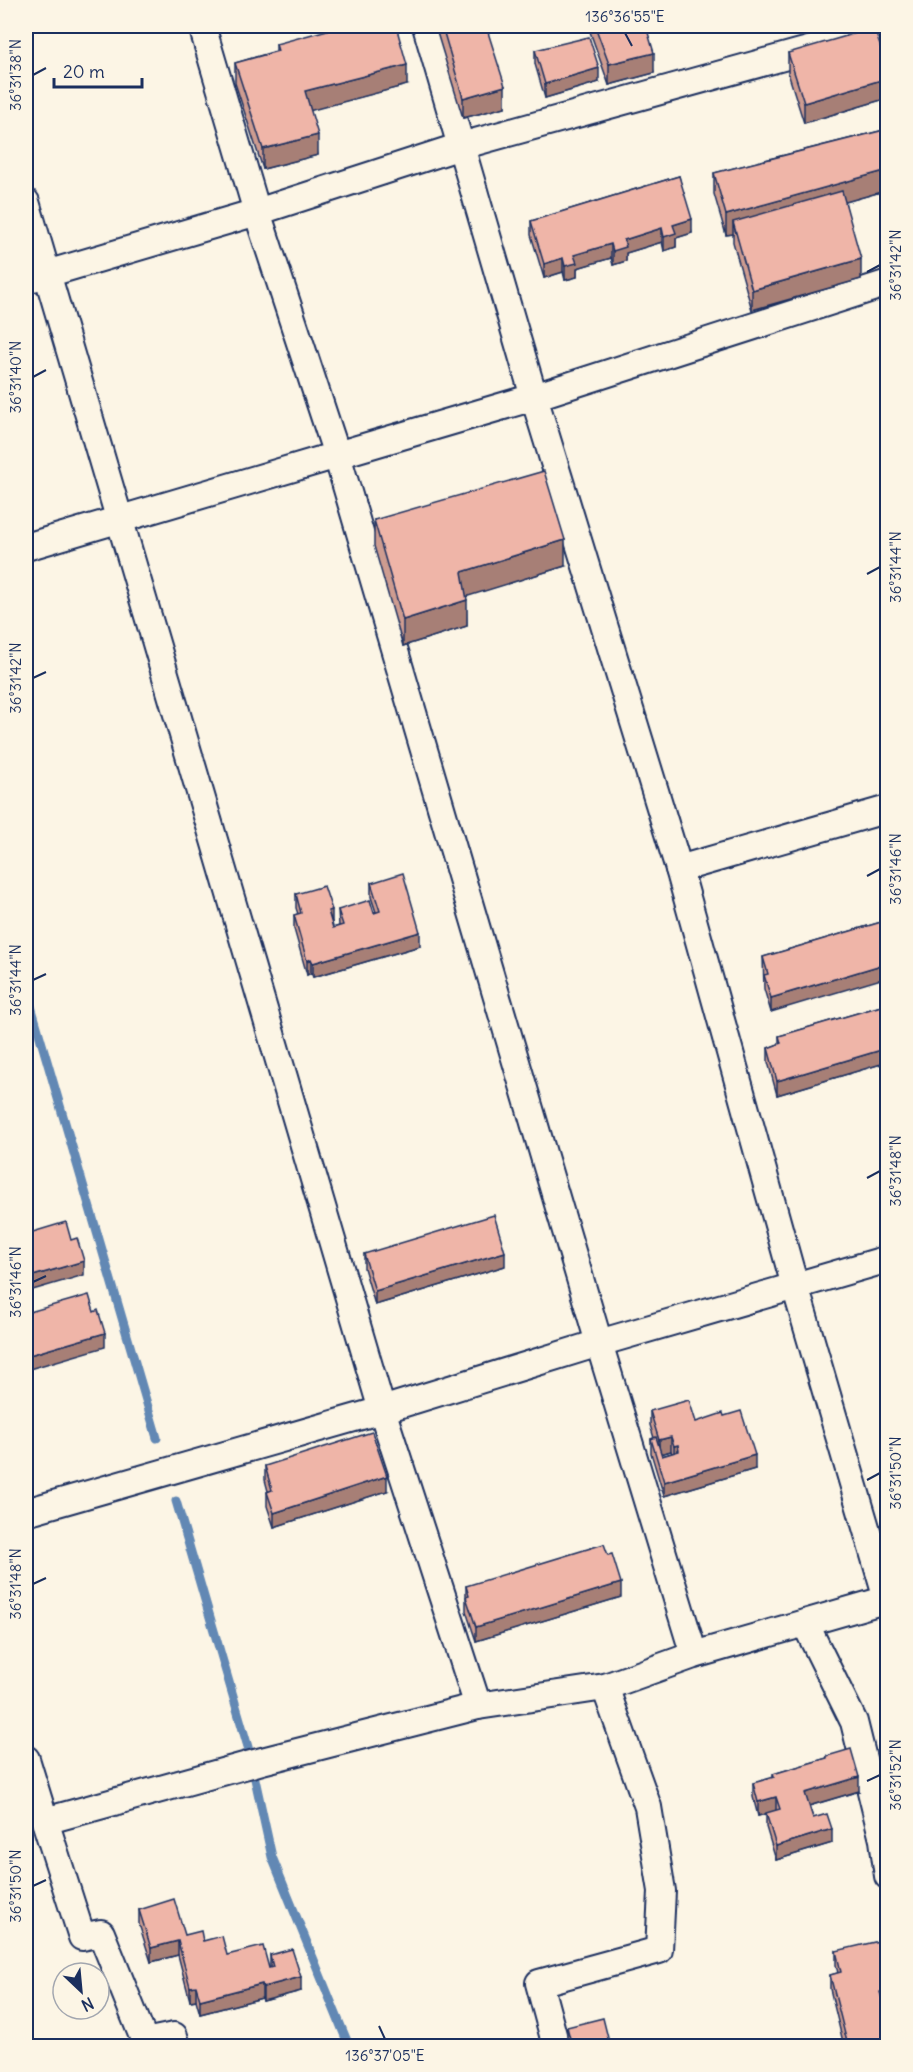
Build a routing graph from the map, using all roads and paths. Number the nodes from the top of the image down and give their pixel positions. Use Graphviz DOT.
graph roads {
  1 [pos="202,26"];
  2 [pos="426,26"];
  3 [pos="888,28"];
  4 [pos="461,146"];
  5 [pos="26,202"];
  6 [pos="257,212"];
  7 [pos="36,276"];
  8 [pos="888,283"];
  9 [pos="534,397"];
  10 [pos="337,455"];
  11 [pos="119,518"];
  12 [pos="26,547"];
  13 [pos="887,811"];
  14 [pos="679,869"];
  15 [pos="888,1259"];
  16 [pos="795,1286"];
  17 [pos="599,1343"];
  18 [pos="382,1410"];
  19 [pos="26,1512"];
  20 [pos="887,1599"];
  21 [pos="805,1623"];
  22 [pos="694,1655"];
  23 [pos="605,1687"];
  24 [pos="478,1706"];
  25 [pos="26,1759"];
  26 [pos="45,1821"];
  27 [pos="888,1876"];
  28 [pos="177,2046"];
  29 [pos="556,2046"];
  1 -- 6 [label="street"];
  2 -- 4 [label="street"];
  3 -- 4 [label="street"];
  4 -- 6 [label="street"];
  4 -- 9 [label="street"];
  5 -- 7 [label="street"];
  6 -- 7 [label="street"];
  6 -- 10 [label="street"];
  7 -- 11 [label="street"];
  8 -- 9 [label="street"];
  9 -- 10 [label="street"];
  9 -- 14 [label="street"];
  10 -- 11 [label="street"];
  10 -- 17 [label="street"];
  11 -- 12 [label="street"];
  11 -- 18 [label="street"];
  13 -- 14 [label="street"];
  14 -- 16 [label="street"];
  15 -- 16 [label="street"];
  16 -- 17 [label="street"];
  16 -- 20 [label="street"];
  17 -- 18 [label="street"];
  17 -- 22 [label="street"];
  18 -- 19 [label="street"];
  18 -- 24 [label="street"];
  20 -- 21 [label="street"];
  21 -- 22 [label="street"];
  21 -- 27 [label="street"];
  22 -- 23 [label="street"];
  23 -- 24 [label="street"];
  23 -- 29 [label="street"];
  24 -- 26 [label="street"];
  25 -- 26 [label="street"];
  26 -- 28 [label="street"];
}
